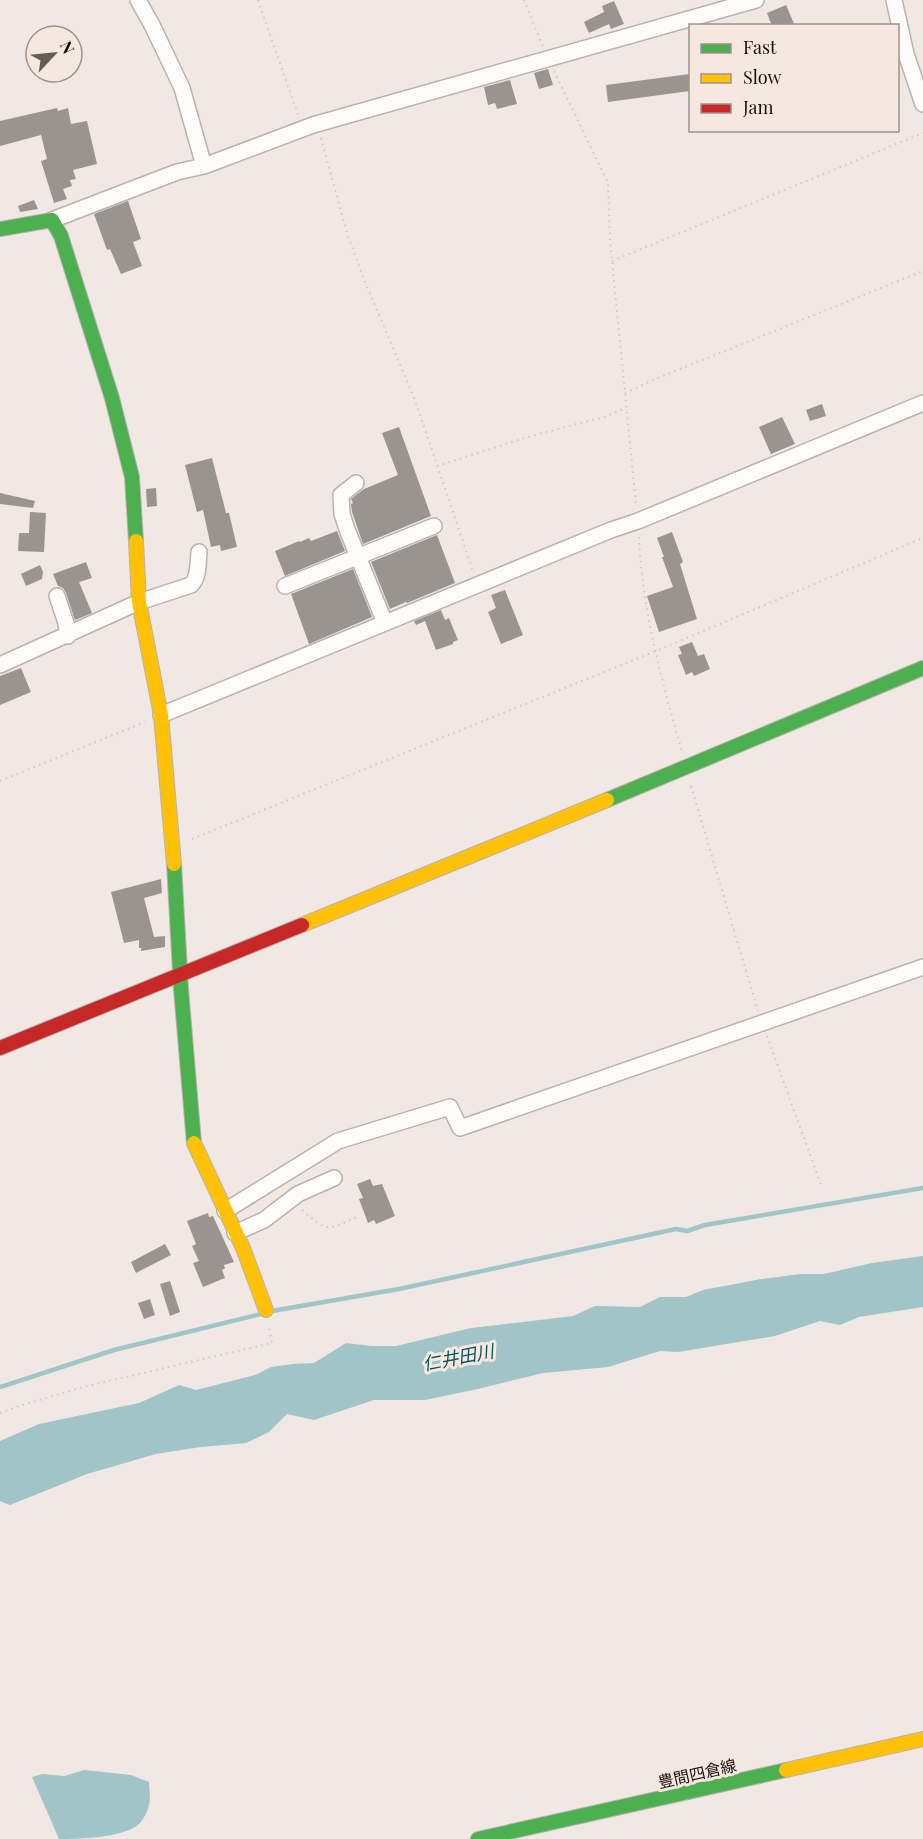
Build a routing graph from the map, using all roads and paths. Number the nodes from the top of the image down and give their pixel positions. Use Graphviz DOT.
graph roads {
  1 [pos="138,0"];
  2 [pos="258,0"];
  3 [pos="524,0"];
  4 [pos="756,0"];
  5 [pos="894,0"];
  6 [pos="548,58"];
  7 [pos="923,104"];
  8 [pos="310,126"];
  9 [pos="923,133"];
  10 [pos="204,166"];
  11 [pos="52,220"];
  12 [pos="0,229"];
  13 [pos="612,261"];
  14 [pos="923,271"];
  15 [pos="626,393"];
  16 [pos="923,403"];
  17 [pos="627,408"];
  18 [pos="437,466"];
  19 [pos="356,483"];
  20 [pos="638,521"];
  21 [pos="434,526"];
  22 [pos="923,538"];
  23 [pos="199,552"];
  24 [pos="358,557"];
  25 [pos="478,585"];
  26 [pos="285,586"];
  27 [pos="57,596"];
  28 [pos="139,602"];
  29 [pos="385,623"];
  30 [pos="68,636"];
  31 [pos="656,651"];
  32 [pos="0,665"];
  33 [pos="923,668"];
  34 [pos="161,715"];
  35 [pos="686,768"];
  36 [pos="0,781"];
  37 [pos="172,847"];
  38 [pos="923,967"];
  39 [pos="181,975"];
  40 [pos="762,1024"];
  41 [pos="0,1048"];
  42 [pos="334,1178"];
  43 [pos="821,1185"];
  44 [pos="290,1200"];
  45 [pos="225,1211"];
  46 [pos="357,1217"];
  47 [pos="236,1233"];
  48 [pos="267,1316"];
  49 [pos="1,1411"];
  50 [pos="923,1739"];
  51 [pos="478,1839"];
  1 -- 10 [label="street"];
  2 -- 8 [label="path"];
  3 -- 6 [label="path"];
  4 -- 6 [label="street"];
  5 -- 7 [label="street"];
  6 -- 8 [label="street"];
  6 -- 13 [label="path"];
  8 -- 10 [label="street"];
  8 -- 18 [label="path"];
  9 -- 13 [label="path"];
  10 -- 11 [label="street"];
  11 -- 12 [label="street"];
  11 -- 28 [label="street"];
  13 -- 15 [label="path"];
  14 -- 15 [label="path"];
  15 -- 17 [label="path"];
  16 -- 20 [label="street"];
  17 -- 18 [label="path"];
  17 -- 20 [label="path"];
  18 -- 25 [label="path"];
  19 -- 24 [label="street"];
  20 -- 25 [label="street"];
  20 -- 31 [label="path"];
  21 -- 24 [label="street"];
  22 -- 31 [label="path"];
  23 -- 28 [label="street"];
  24 -- 26 [label="street"];
  24 -- 29 [label="street"];
  25 -- 29 [label="street"];
  27 -- 30 [label="street"];
  28 -- 30 [label="street"];
  28 -- 34 [label="street"];
  29 -- 34 [label="street"];
  30 -- 32 [label="street"];
  31 -- 35 [label="path"];
  31 -- 37 [label="path"];
  33 -- 35 [label="street"];
  34 -- 36 [label="path"];
  34 -- 37 [label="street"];
  35 -- 39 [label="street"];
  35 -- 40 [label="path"];
  37 -- 39 [label="street"];
  38 -- 40 [label="street"];
  39 -- 41 [label="street"];
  39 -- 45 [label="street"];
  40 -- 43 [label="path"];
  40 -- 45 [label="street"];
  42 -- 44 [label="street"];
  44 -- 46 [label="path"];
  44 -- 47 [label="street"];
  45 -- 47 [label="street"];
  47 -- 48 [label="street"];
  48 -- 49 [label="path"];
  50 -- 51 [label="street, 豊間四倉線"];
}
